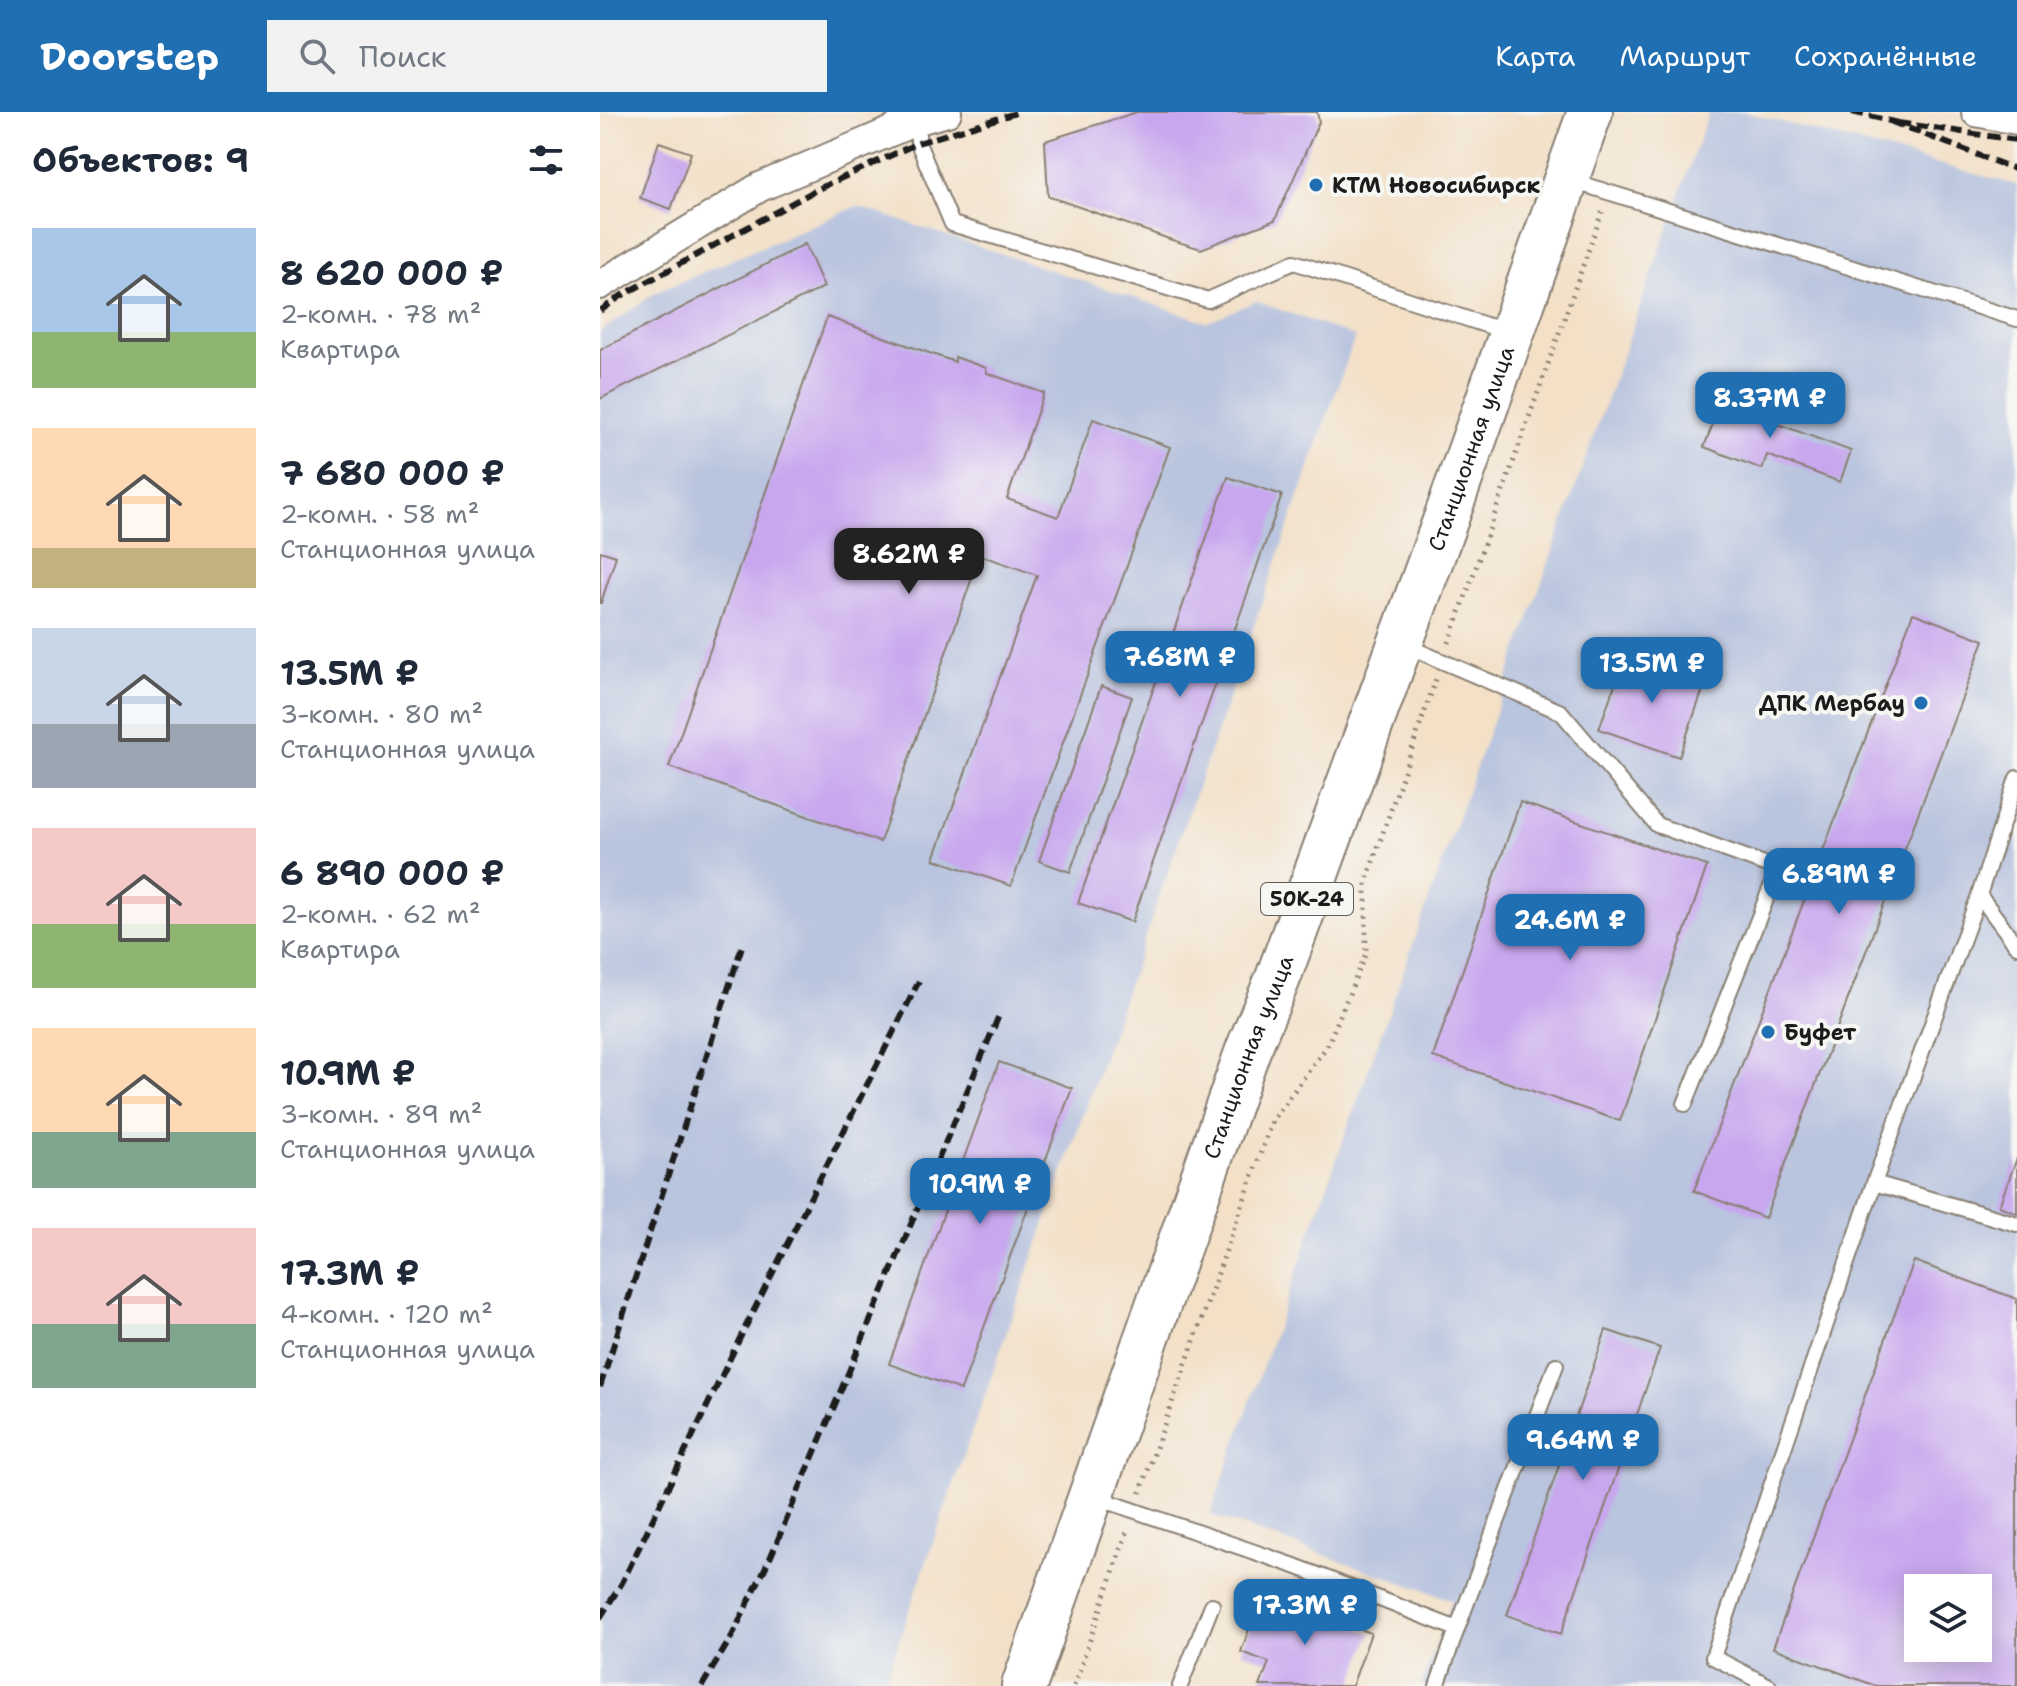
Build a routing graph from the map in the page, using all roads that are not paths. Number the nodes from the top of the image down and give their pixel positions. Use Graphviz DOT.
graph roads {
  1 [pos="947,112"];
  2 [pos="1590,112"];
  3 [pos="1976,112"];
  4 [pos="906,116"];
  5 [pos="2017,120"];
  6 [pos="1565,178"];
  7 [pos="600,285"];
  8 [pos="2017,319"];
  9 [pos="1511,334"];
  10 [pos="1400,643"];
  11 [pos="2017,778"];
  12 [pos="1979,895"];
  13 [pos="2017,946"];
  14 [pos="1685,1104"];
  15 [pos="1874,1183"];
  16 [pos="2017,1224"];
  17 [pos="1556,1365"];
  18 [pos="1091,1495"];
  19 [pos="1212,1605"];
  20 [pos="1457,1629"];
  21 [pos="1024,1686"];
  22 [pos="1180,1686"];
  23 [pos="1437,1686"];
  24 [pos="1769,1686"];
  1 -- 4 [label="street"];
  2 -- 6 [label="main road, Станционная улица / 50К-24"];
  3 -- 5 [label="street"];
  4 -- 7 [label="street"];
  4 -- 9 [label="lane"];
  6 -- 8 [label="lane"];
  6 -- 9 [label="main road, Станционная улица / 50К-24"];
  9 -- 10 [label="main road, Станционная улица / 50К-24"];
  10 -- 14 [label="lane"];
  10 -- 18 [label="main road, Станционная улица / 50К-24"];
  11 -- 12 [label="lane"];
  12 -- 13 [label="lane"];
  12 -- 15 [label="lane"];
  15 -- 16 [label="lane"];
  15 -- 24 [label="lane"];
  17 -- 20 [label="lane"];
  18 -- 20 [label="lane"];
  18 -- 21 [label="main road, Станционная улица / 50К-24"];
  19 -- 22 [label="lane"];
  20 -- 23 [label="lane"];
}
